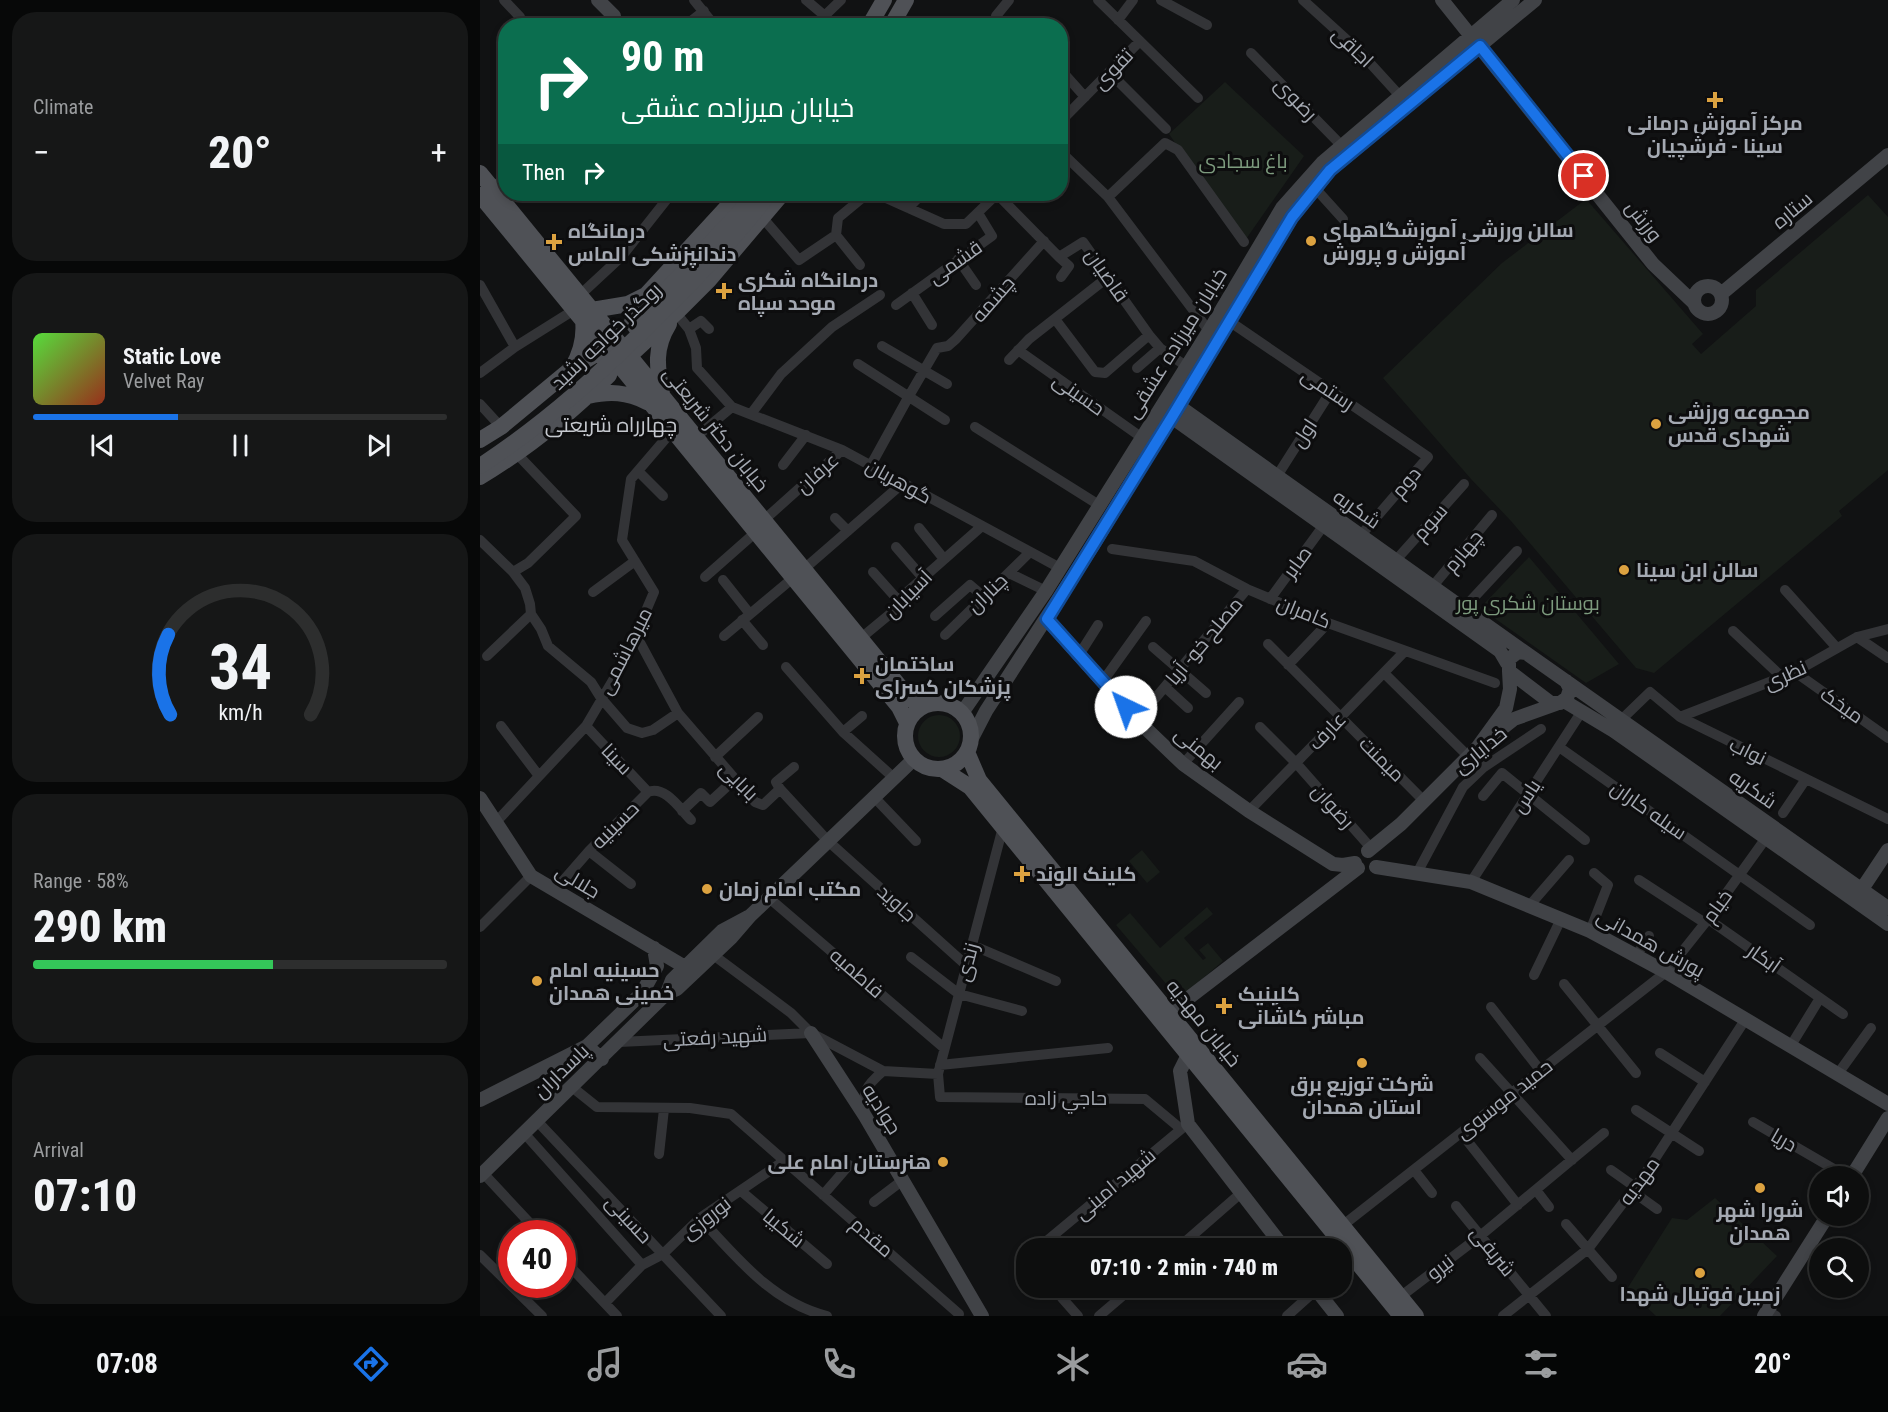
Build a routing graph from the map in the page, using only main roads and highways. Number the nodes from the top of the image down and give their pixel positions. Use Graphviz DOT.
graph roads {
  1 [pos="598,0"];
  2 [pos="884,0"];
  3 [pos="906,0"];
  4 [pos="1442,0"];
  5 [pos="1513,0"];
  6 [pos="1535,0"];
  7 [pos="1454,15"];
  8 [pos="611,18"];
  9 [pos="873,18"];
  10 [pos="896,18"];
  11 [pos="1476,40"];
  12 [pos="1443,60"];
  13 [pos="1888,155"];
  14 [pos="480,173"];
  15 [pos="493,188"];
  16 [pos="503,201"];
  17 [pos="733,201"];
  18 [pos="749,201"];
  19 [pos="764,201"];
  20 [pos="776,201"];
  21 [pos="1721,294"];
  22 [pos="646,295"];
  23 [pos="582,309"];
  24 [pos="676,313"];
  25 [pos="606,338"];
  26 [pos="625,361"];
  27 [pos="572,369"];
  28 [pos="587,396"];
  29 [pos="656,399"];
  30 [pos="1162,403"];
  31 [pos="1175,411"];
  32 [pos="480,440"];
  33 [pos="480,454"];
  34 [pos="480,466"];
  35 [pos="480,477"];
  36 [pos="760,526"];
  37 [pos="799,574"];
  38 [pos="1047,619"];
  39 [pos="1526,652"];
  40 [pos="1508,667"];
  41 [pos="1566,681"];
  42 [pos="1560,702"];
  43 [pos="925,705"];
  44 [pos="962,713"];
  45 [pos="907,723"];
  46 [pos="969,747"];
  47 [pos="1473,752"];
  48 [pos="914,759"];
  49 [pos="942,769"];
  50 [pos="480,798"];
  51 [pos="1888,850"];
  52 [pos="1373,857"];
  53 [pos="1357,866"];
  54 [pos="1862,889"];
  55 [pos="1888,908"];
  56 [pos="750,916"];
  57 [pos="1888,924"];
  58 [pos="654,948"];
  59 [pos="685,967"];
  60 [pos="667,993"];
  61 [pos="1169,1013"];
  62 [pos="811,1033"];
  63 [pos="587,1046"];
  64 [pos="1188,1055"];
  65 [pos="602,1059"];
  66 [pos="480,1100"];
  67 [pos="1888,1104"];
  68 [pos="1888,1118"];
  69 [pos="1858,1166"];
  70 [pos="481,1175"];
  71 [pos="1276,1238"];
  72 [pos="1809,1256"];
  73 [pos="1323,1298"];
  74 [pos="1770,1314"];
  75 [pos="982,1316"];
  76 [pos="1337,1316"];
  77 [pos="1401,1316"];
  78 [pos="1416,1316"];
  1 -- 8 [label="main road"];
  2 -- 9 [label="main road"];
  3 -- 10 [label="main road"];
  4 -- 7 [label="main road, ورزش"];
  5 -- 11 [label="main road"];
  6 -- 11 [label="main road"];
  7 -- 11 [label="main road, ورزش"];
  7 -- 12 [label="main road"];
  11 -- 12 [label="main road, خیابان میرزاده عشقی"];
  11 -- 21 [label="main road, ورزش"];
  11 -- 31 [label="main road, خیابان میرزاده عشقی"];
  12 -- 30 [label="main road, خیابان میرزاده عشقی"];
  13 -- 21 [label="main road, ستاره"];
  14 -- 15 [label="main road, خیابان دکتر شریعتی"];
  16 -- 23 [label="main road, خیابان دکتر شریعتی"];
  17 -- 22 [label="main road"];
  18 -- 33 [label="main road, روگذر خواجه رشید, bridge"];
  19 -- 34 [label="main road, روگذر خواجه رشید, bridge"];
  20 -- 24 [label="main road"];
  22 -- 23 [label="main road"];
  22 -- 24 [label="main road"];
  23 -- 25 [label="main road, خیابان دکتر شریعتی"];
  23 -- 27 [label="main road"];
  24 -- 26 [label="main road"];
  24 -- 29 [label="main road"];
  25 -- 26 [label="main road, خیابان دکتر شریعتی"];
  25 -- 27 [label="main road"];
  26 -- 29 [label="main road, خیابان دکتر شریعتی"];
  27 -- 28 [label="main road"];
  27 -- 32 [label="main road"];
  28 -- 29 [label="main road"];
  28 -- 35 [label="main road"];
  29 -- 36 [label="main road, خیابان دکتر شریعتی"];
  29 -- 36 [label="main road, خیابان دکتر شریعتی"];
  30 -- 31 [label="main road, شکریه"];
  30 -- 44 [label="main road, خیابان میرزاده عشقی"];
  31 -- 38 [label="main road, خیابان میرزاده عشقی"];
  31 -- 39 [label="main road, شکریه"];
  31 -- 40 [label="main road, شکریه"];
  36 -- 37 [label="main road, خیابان دکتر شریعتی"];
  37 -- 43 [label="main road, خیابان دکتر شریعتی"];
  37 -- 45 [label="main road, خیابان دکتر شریعتی"];
  38 -- 46 [label="main road, خیابان میرزاده عشقی"];
  38 -- 53 [label="main road, بهمنی"];
  39 -- 40 [label="main road"];
  39 -- 41 [label="main road, شکریه"];
  40 -- 42 [label="main road, شکریه"];
  40 -- 47 [label="main road, خدایاری"];
  41 -- 42 [label="main road"];
  41 -- 54 [label="main road, شکریه"];
  42 -- 47 [label="main road, خدایاری"];
  42 -- 57 [label="main road, شکریه"];
  43 -- 44 [label="main road"];
  43 -- 45 [label="main road"];
  44 -- 46 [label="main road"];
  45 -- 48 [label="main road"];
  46 -- 49 [label="main road"];
  46 -- 61 [label="main road, خیابان مهدیه"];
  47 -- 52 [label="main road"];
  48 -- 49 [label="main road"];
  48 -- 56 [label="main road, پاسداران"];
  49 -- 64 [label="main road, خیابان مهدیه"];
  50 -- 58 [label="main road, جلالی"];
  51 -- 54 [label="main road"];
  52 -- 53 [label="main road, بهمنی"];
  52 -- 67 [label="main road, پورش همدانی"];
  53 -- 61 [label="main road"];
  54 -- 55 [label="main road, شکریه"];
  56 -- 59 [label="main road, پاسداران"];
  56 -- 60 [label="main road, پاسداران"];
  58 -- 59 [label="main road, جلالی"];
  58 -- 63 [label="main road"];
  59 -- 60 [label="main road, پاسداران"];
  60 -- 65 [label="main road, پاسداران"];
  61 -- 78 [label="main road, خیابان مهدیه"];
  62 -- 75 [label="main road, جوادیه"];
  63 -- 65 [label="main road"];
  63 -- 66 [label="main road"];
  64 -- 71 [label="main road"];
  64 -- 77 [label="main road, خیابان مهدیه"];
  65 -- 70 [label="main road, پاسداران"];
  68 -- 69 [label="main road"];
  72 -- 74 [label="main road"];
  73 -- 76 [label="main road"];
}
